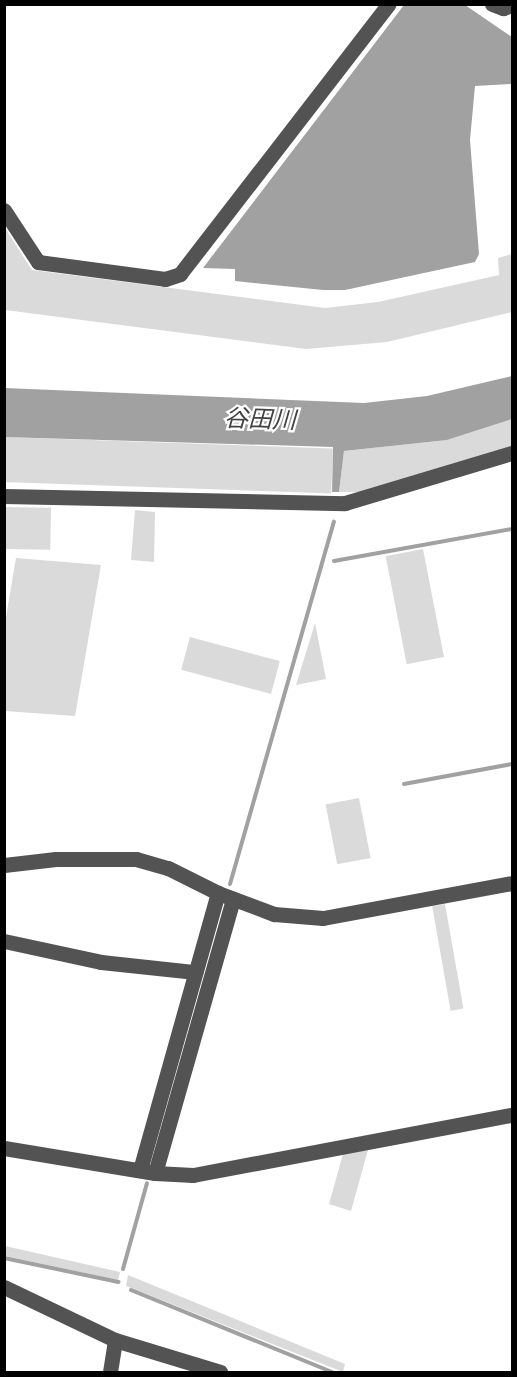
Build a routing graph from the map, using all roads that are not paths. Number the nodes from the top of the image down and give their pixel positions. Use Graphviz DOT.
graph roads {
  1 [pos="389,4"];
  2 [pos="513,5"];
  3 [pos="494,6"];
  4 [pos="4,210"];
  5 [pos="513,453"];
  6 [pos="4,496"];
  7 [pos="4,865"];
  8 [pos="513,883"];
  9 [pos="218,893"];
  10 [pos="233,899"];
  11 [pos="4,941"];
  12 [pos="195,972"];
  13 [pos="513,1115"];
  14 [pos="4,1148"];
  15 [pos="147,1171"];
  16 [pos="4,1287"];
  17 [pos="115,1340"];
  18 [pos="110,1372"];
  19 [pos="220,1372"];
  1 -- 4 [label="street"];
  2 -- 3 [label="street"];
  5 -- 6 [label="street"];
  7 -- 9 [label="street"];
  8 -- 10 [label="street"];
  9 -- 10 [label="street"];
  9 -- 12 [label="street"];
  10 -- 15 [label="street"];
  11 -- 12 [label="street"];
  12 -- 15 [label="street"];
  13 -- 15 [label="street"];
  14 -- 15 [label="street"];
  16 -- 17 [label="street"];
  17 -- 18 [label="street"];
  17 -- 19 [label="street"];
}
